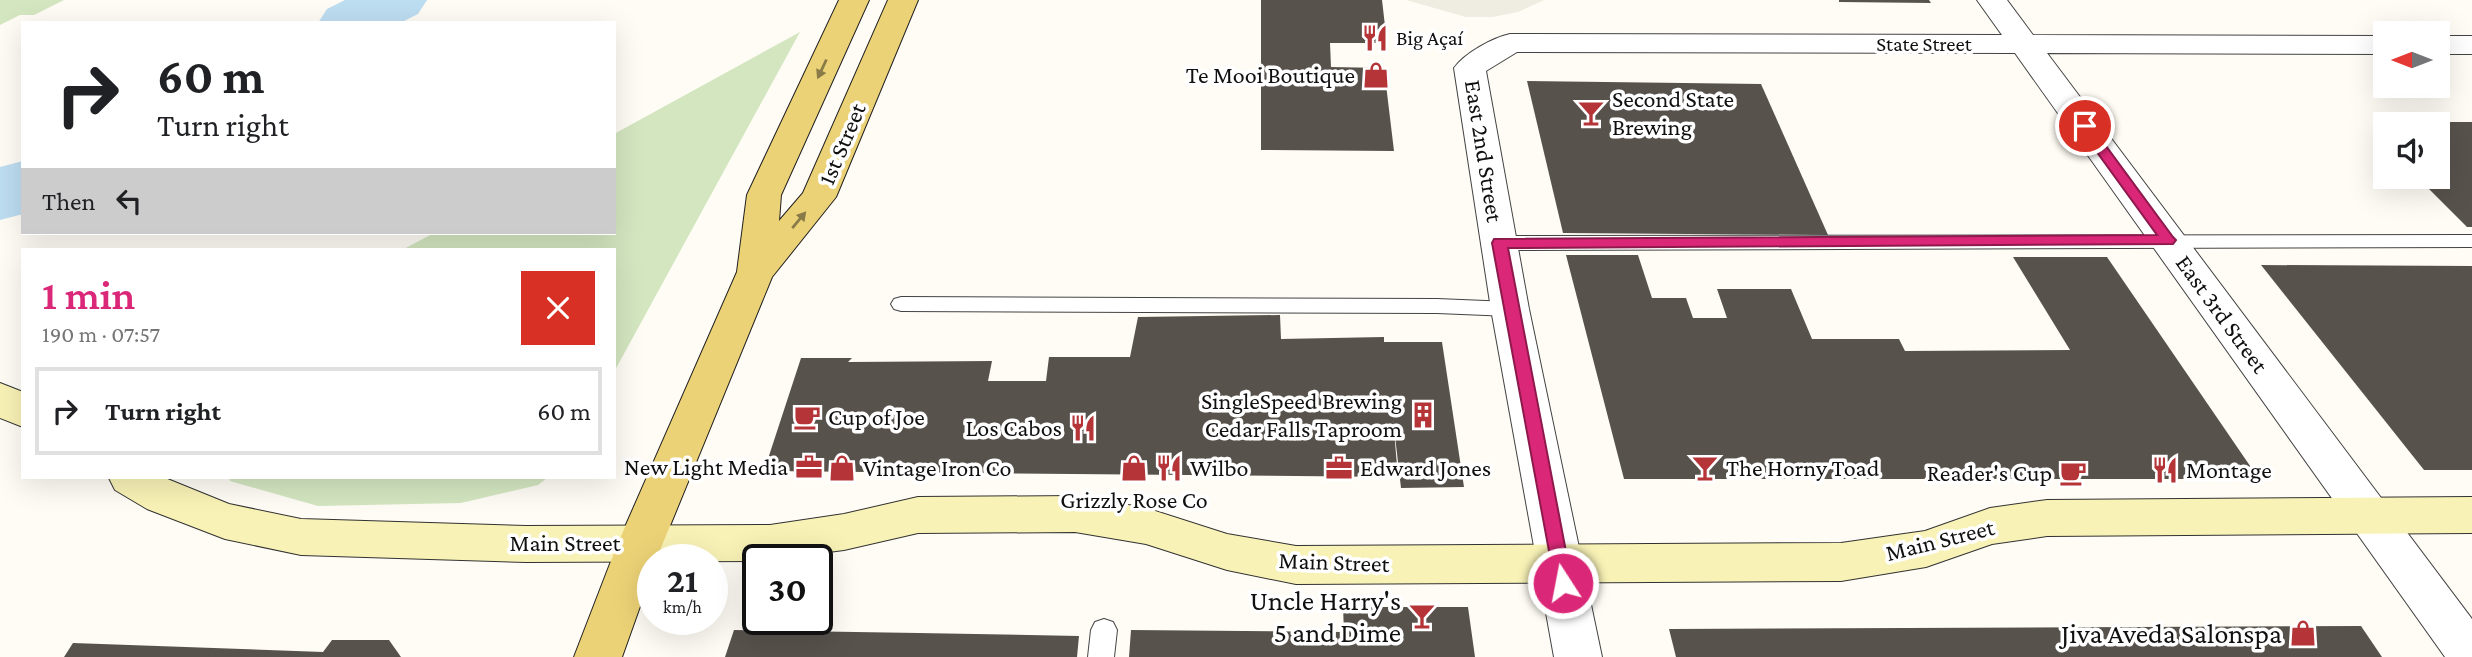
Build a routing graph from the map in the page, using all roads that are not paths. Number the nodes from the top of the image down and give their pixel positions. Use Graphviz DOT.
graph roads {
  1 [pos="1992,0"];
  2 [pos="903,1"];
  3 [pos="852,4"];
  4 [pos="2025,44"];
  5 [pos="2373,45"];
  6 [pos="2450,45"];
  7 [pos="2472,45"];
  8 [pos="1470,68"];
  9 [pos="2168,240"];
  10 [pos="2472,241"];
  11 [pos="1499,243"];
  12 [pos="755,272"];
  13 [pos="901,304"];
  14 [pos="1510,309"];
  15 [pos="0,398"];
  16 [pos="21,411"];
  17 [pos="146,488"];
  18 [pos="2369,515"];
  19 [pos="2472,515"];
  20 [pos="640,543"];
  21 [pos="1559,564"];
  22 [pos="1104,630"];
  23 [pos="2472,656"];
  24 [pos="598,657"];
  25 [pos="1101,657"];
  26 [pos="1578,657"];
  1 -- 4 [label="street, East 3rd Street"];
  12 -- 2 [label="main road, 1st Street, one-way"];
  3 -- 12 [label="main road, 1st Street, one-way"];
  4 -- 5 [label="street, State Street"];
  4 -- 8 [label="street, State Street"];
  4 -- 9 [label="street, East 3rd Street"];
  6 -- 7 [label="street"];
  8 -- 11 [label="street, East 2nd Street"];
  9 -- 10 [label="lane"];
  9 -- 11 [label="lane"];
  9 -- 18 [label="street, East 3rd Street"];
  11 -- 14 [label="street, East 2nd Street"];
  12 -- 20 [label="main road, 1st Street"];
  13 -- 14 [label="lane"];
  14 -- 21 [label="street, East 2nd Street"];
  15 -- 16 [label="main road"];
  17 -- 20 [label="main road, Main Street"];
  18 -- 19 [label="main road, Main Street"];
  18 -- 21 [label="main road, Main Street"];
  18 -- 23 [label="street, East 3rd Street"];
  20 -- 21 [label="main road, Main Street"];
  20 -- 24 [label="main road, 1st Street"];
  21 -- 26 [label="street, East 2nd Street"];
  22 -- 25 [label="lane"];
}
